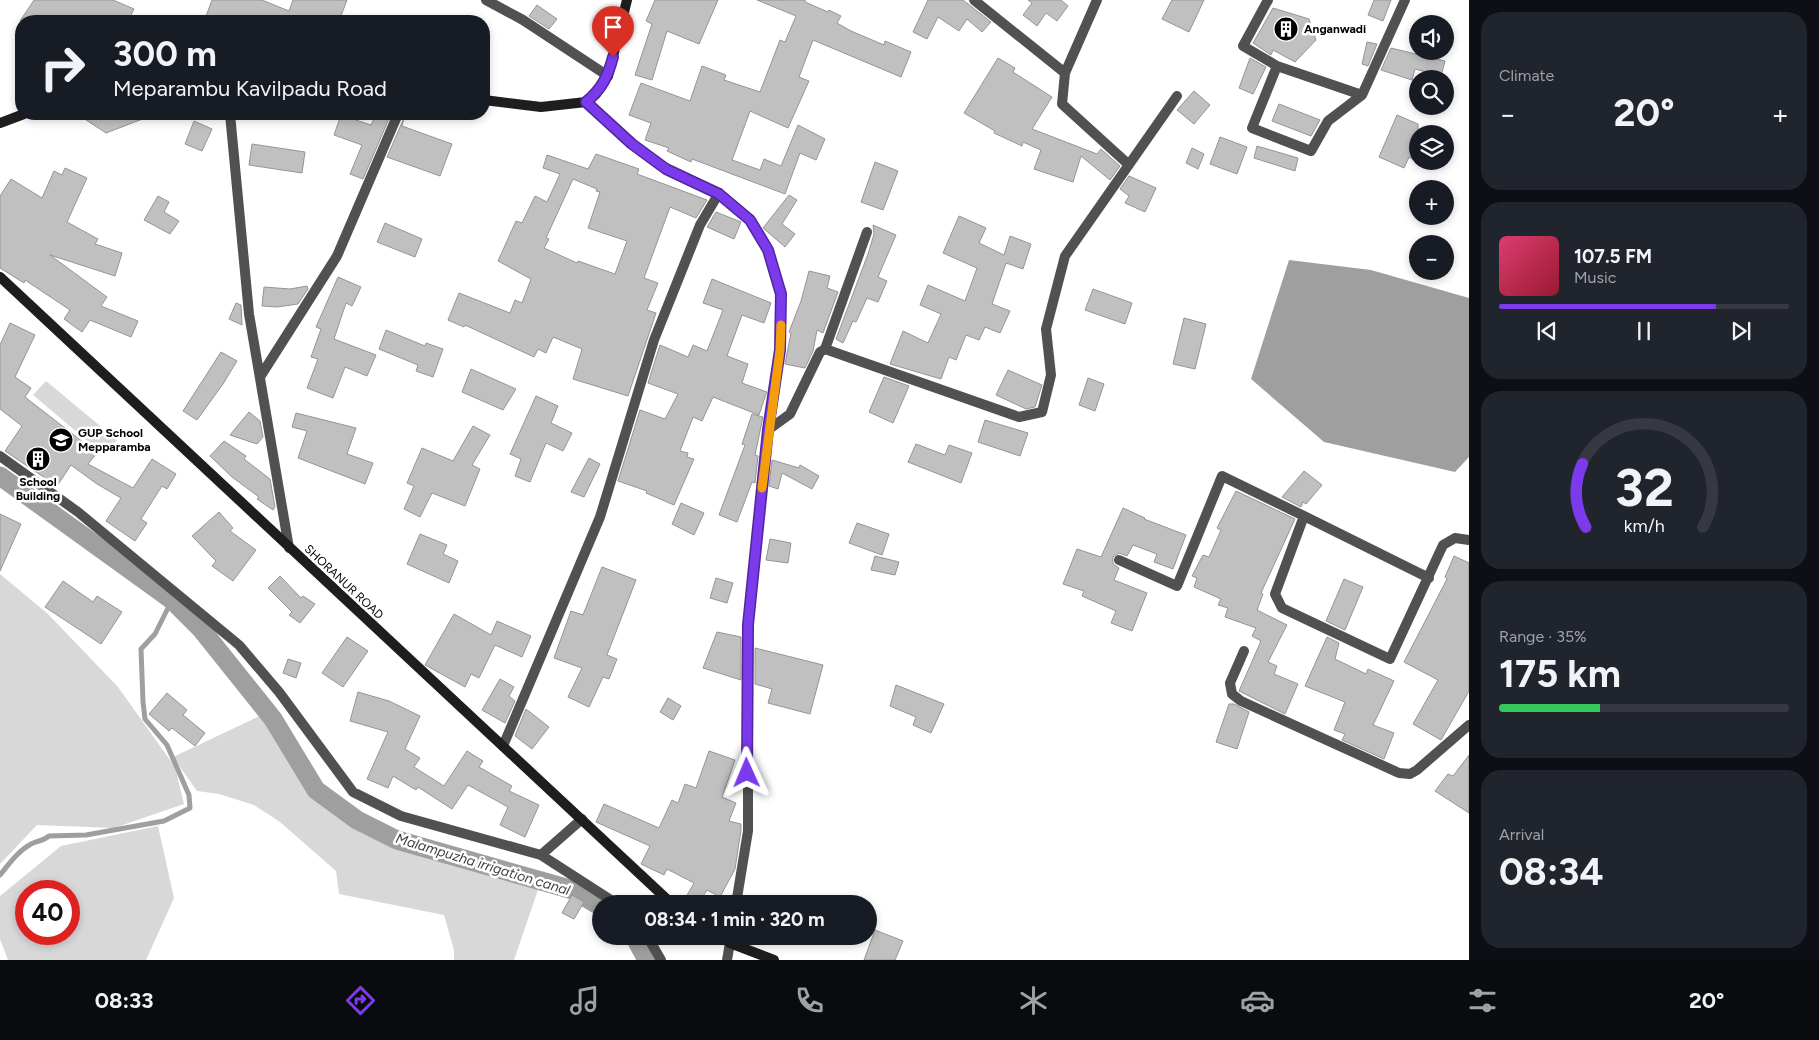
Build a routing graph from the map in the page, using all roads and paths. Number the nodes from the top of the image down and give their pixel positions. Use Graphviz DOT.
graph roads {
  1 [pos="486,0"];
  2 [pos="627,0"];
  3 [pos="974,0"];
  4 [pos="1097,0"];
  5 [pos="1268,0"];
  6 [pos="1405,0"];
  7 [pos="1277,66"];
  8 [pos="1065,73"];
  9 [pos="608,76"];
  10 [pos="1362,95"];
  11 [pos="1177,96"];
  12 [pos="490,101"];
  13 [pos="586,102"];
  14 [pos="15,117"];
  15 [pos="231,120"];
  16 [pos="395,120"];
  17 [pos="0,123"];
  18 [pos="1128,164"];
  19 [pos="719,194"];
  20 [pos="866,232"];
  21 [pos="0,277"];
  22 [pos="825,349"];
  23 [pos="260,377"];
  24 [pos="768,430"];
  25 [pos="0,456"];
  26 [pos="1304,516"];
  27 [pos="1469,540"];
  28 [pos="289,548"];
  29 [pos="1119,560"];
  30 [pos="1429,578"];
  31 [pos="1244,651"];
  32 [pos="1469,725"];
  33 [pos="503,746"];
  34 [pos="582,819"];
  35 [pos="541,855"];
  36 [pos="603,895"];
  37 [pos="662,895"];
  38 [pos="737,895"];
  39 [pos="652,945"];
  40 [pos="729,945"];
  41 [pos="741,945"];
  42 [pos="661,960"];
  43 [pos="727,960"];
  44 [pos="774,960"];
  1 -- 9 [label="street"];
  2 -- 9 [label="main road"];
  3 -- 8 [label="street"];
  4 -- 8 [label="street"];
  5 -- 7 [label="street"];
  6 -- 10 [label="street"];
  7 -- 10 [label="street"];
  7 -- 10 [label="street"];
  8 -- 18 [label="street"];
  9 -- 13 [label="main road"];
  11 -- 18 [label="street"];
  12 -- 13 [label="main road"];
  13 -- 19 [label="street"];
  14 -- 17 [label="main road"];
  15 -- 23 [label="street"];
  16 -- 23 [label="street"];
  18 -- 22 [label="street"];
  19 -- 24 [label="street"];
  19 -- 33 [label="street"];
  20 -- 22 [label="street"];
  21 -- 28 [label="main road, SHORANUR ROAD"];
  22 -- 24 [label="street"];
  23 -- 28 [label="street"];
  24 -- 38 [label="street"];
  25 -- 35 [label="street"];
  26 -- 29 [label="street"];
  26 -- 30 [label="street"];
  26 -- 30 [label="street"];
  27 -- 30 [label="street"];
  28 -- 33 [label="main road, SHORANUR ROAD"];
  31 -- 32 [label="street"];
  33 -- 34 [label="main road, SHORANUR ROAD"];
  34 -- 35 [label="street"];
  34 -- 37 [label="main road, SHORANUR ROAD"];
  35 -- 36 [label="street"];
  39 -- 42 [label="street"];
  40 -- 43 [label="street"];
  41 -- 44 [label="main road"];
}
